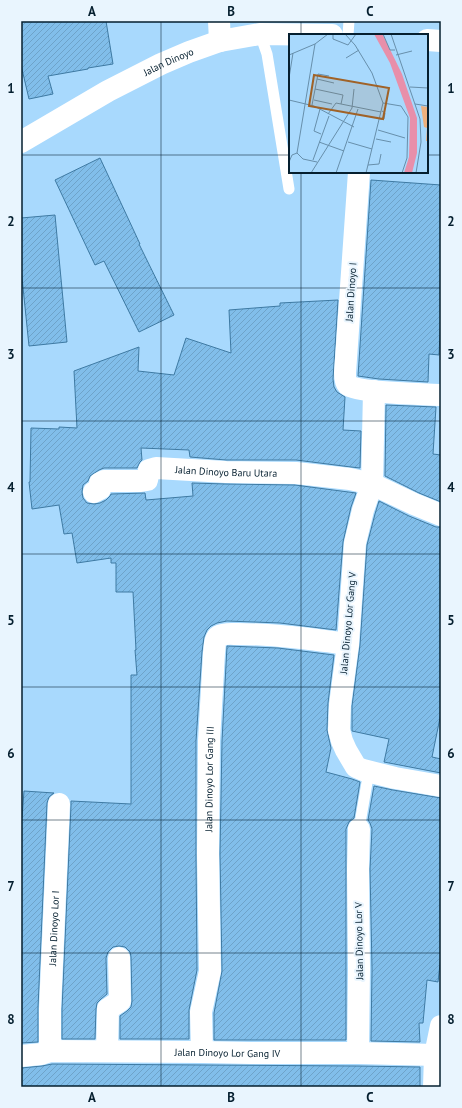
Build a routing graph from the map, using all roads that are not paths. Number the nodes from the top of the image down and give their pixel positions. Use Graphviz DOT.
graph roads {
  1 [pos="349,21"];
  2 [pos="220,31"];
  3 [pos="260,34"];
  4 [pos="289,34"];
  5 [pos="348,34"];
  6 [pos="428,40"];
  7 [pos="441,40"];
  8 [pos="21,142"];
  9 [pos="359,173"];
  10 [pos="289,189"];
  11 [pos="374,391"];
  12 [pos="441,395"];
  13 [pos="372,484"];
  14 [pos="94,492"];
  15 [pos="441,516"];
  16 [pos="348,644"];
  17 [pos="370,771"];
  18 [pos="441,786"];
  19 [pos="59,804"];
  20 [pos="359,829"];
  21 [pos="119,958"];
  22 [pos="441,1026"];
  23 [pos="50,1051"];
  24 [pos="107,1051"];
  25 [pos="202,1052"];
  26 [pos="358,1053"];
  27 [pos="435,1055"];
  28 [pos="21,1056"];
  29 [pos="434,1087"];
  1 -- 5 [label="lane"];
  2 -- 3 [label="street, Jalan Dinoyo"];
  2 -- 8 [label="street, Jalan Dinoyo"];
  3 -- 4 [label="street, Jalan Dinoyo"];
  3 -- 10 [label="lane"];
  6 -- 7 [label="street"];
  9 -- 11 [label="street, Jalan Dinoyo I"];
  11 -- 12 [label="street"];
  11 -- 13 [label="street, Jalan Dinoyo Lor Gang V"];
  13 -- 14 [label="street, Jalan Dinoyo Baru Utara"];
  13 -- 15 [label="street"];
  13 -- 16 [label="street, Jalan Dinoyo Lor Gang V"];
  16 -- 17 [label="street, Jalan Dinoyo Lor Gang V"];
  16 -- 25 [label="street, Jalan Dinoyo Lor Gang III"];
  17 -- 18 [label="street, Jalan Dinoyo Lor Gang V"];
  17 -- 20 [label="lane"];
  19 -- 23 [label="street, Jalan Dinoyo Lor I"];
  20 -- 26 [label="street, Jalan Dinoyo Lor V"];
  21 -- 24 [label="street"];
  22 -- 27 [label="street"];
  23 -- 24 [label="street, Jalan Dinoyo Lor Gang IV"];
  23 -- 28 [label="street, Jalan Dinoyo Lor Gang IV"];
  24 -- 25 [label="street, Jalan Dinoyo Lor Gang IV"];
  25 -- 26 [label="street, Jalan Dinoyo Lor Gang IV"];
  26 -- 27 [label="street, Jalan Dinoyo Lor Gang IV"];
  27 -- 29 [label="street"];
}
